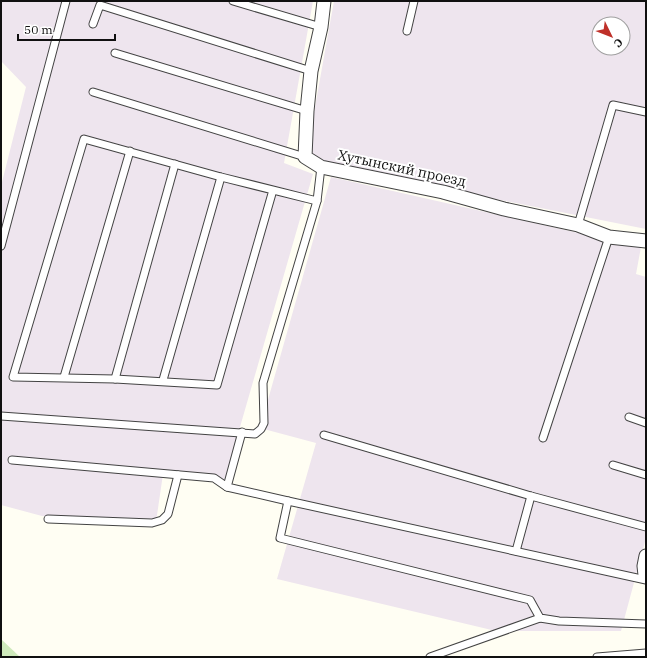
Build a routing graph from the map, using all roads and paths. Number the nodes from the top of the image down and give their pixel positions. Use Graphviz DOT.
graph roads {
  1 [pos="66,1"];
  2 [pos="233,1"];
  3 [pos="324,1"];
  4 [pos="414,1"];
  5 [pos="93,24"];
  6 [pos="322,27"];
  7 [pos="407,31"];
  8 [pos="115,52"];
  9 [pos="312,71"];
  10 [pos="93,92"];
  11 [pos="308,111"];
  12 [pos="646,112"];
  13 [pos="130,151"];
  14 [pos="305,157"];
  15 [pos="175,164"];
  16 [pos="320,167"];
  17 [pos="221,177"];
  18 [pos="273,190"];
  19 [pos="317,201"];
  20 [pos="578,226"];
  21 [pos="609,237"];
  22 [pos="646,241"];
  23 [pos="1,246"];
  24 [pos="64,377"];
  25 [pos="115,378"];
  26 [pos="163,380"];
  27 [pos="1,416"];
  28 [pos="628,418"];
  29 [pos="646,423"];
  30 [pos="242,432"];
  31 [pos="324,435"];
  32 [pos="543,438"];
  33 [pos="12,460"];
  34 [pos="613,465"];
  35 [pos="646,474"];
  36 [pos="178,475"];
  37 [pos="227,487"];
  38 [pos="530,496"];
  39 [pos="288,501"];
  40 [pos="48,519"];
  41 [pos="646,527"];
  42 [pos="516,551"];
  43 [pos="646,556"];
  44 [pos="646,576"];
  45 [pos="646,580"];
  46 [pos="540,618"];
  47 [pos="646,624"];
  48 [pos="646,652"];
  49 [pos="626,656"];
  50 [pos="430,657"];
  51 [pos="597,657"];
  1 -- 23 [label="lane"];
  2 -- 6 [label="lane"];
  3 -- 6 [label="street"];
  4 -- 7 [label="lane"];
  5 -- 9 [label="lane"];
  6 -- 9 [label="street"];
  8 -- 11 [label="lane"];
  9 -- 11 [label="street"];
  10 -- 14 [label="lane"];
  11 -- 14 [label="street"];
  12 -- 20 [label="lane"];
  13 -- 15 [label="lane"];
  13 -- 24 [label="lane"];
  13 -- 24 [label="lane"];
  14 -- 16 [label="street, Хутынский проезд"];
  15 -- 17 [label="lane"];
  15 -- 25 [label="lane"];
  16 -- 19 [label="lane"];
  16 -- 20 [label="street, Хутынский проезд"];
  17 -- 18 [label="lane"];
  17 -- 26 [label="lane"];
  18 -- 19 [label="lane"];
  18 -- 26 [label="lane"];
  19 -- 30 [label="lane"];
  20 -- 21 [label="street, Хутынский проезд"];
  21 -- 22 [label="street, Хутынский проезд"];
  21 -- 32 [label="lane"];
  24 -- 25 [label="lane"];
  25 -- 26 [label="lane"];
  27 -- 30 [label="lane"];
  28 -- 29 [label="lane"];
  30 -- 37 [label="lane"];
  31 -- 38 [label="lane"];
  33 -- 36 [label="lane"];
  34 -- 35 [label="lane"];
  36 -- 37 [label="lane"];
  36 -- 40 [label="lane"];
  37 -- 39 [label="lane"];
  38 -- 41 [label="lane"];
  38 -- 42 [label="lane"];
  39 -- 42 [label="lane"];
  39 -- 46 [label="lane"];
  42 -- 45 [label="lane"];
  43 -- 44 [label="street"];
  46 -- 47 [label="lane"];
  46 -- 50 [label="lane"];
  48 -- 49 [label="lane"];
  49 -- 51 [label="lane"];
}
